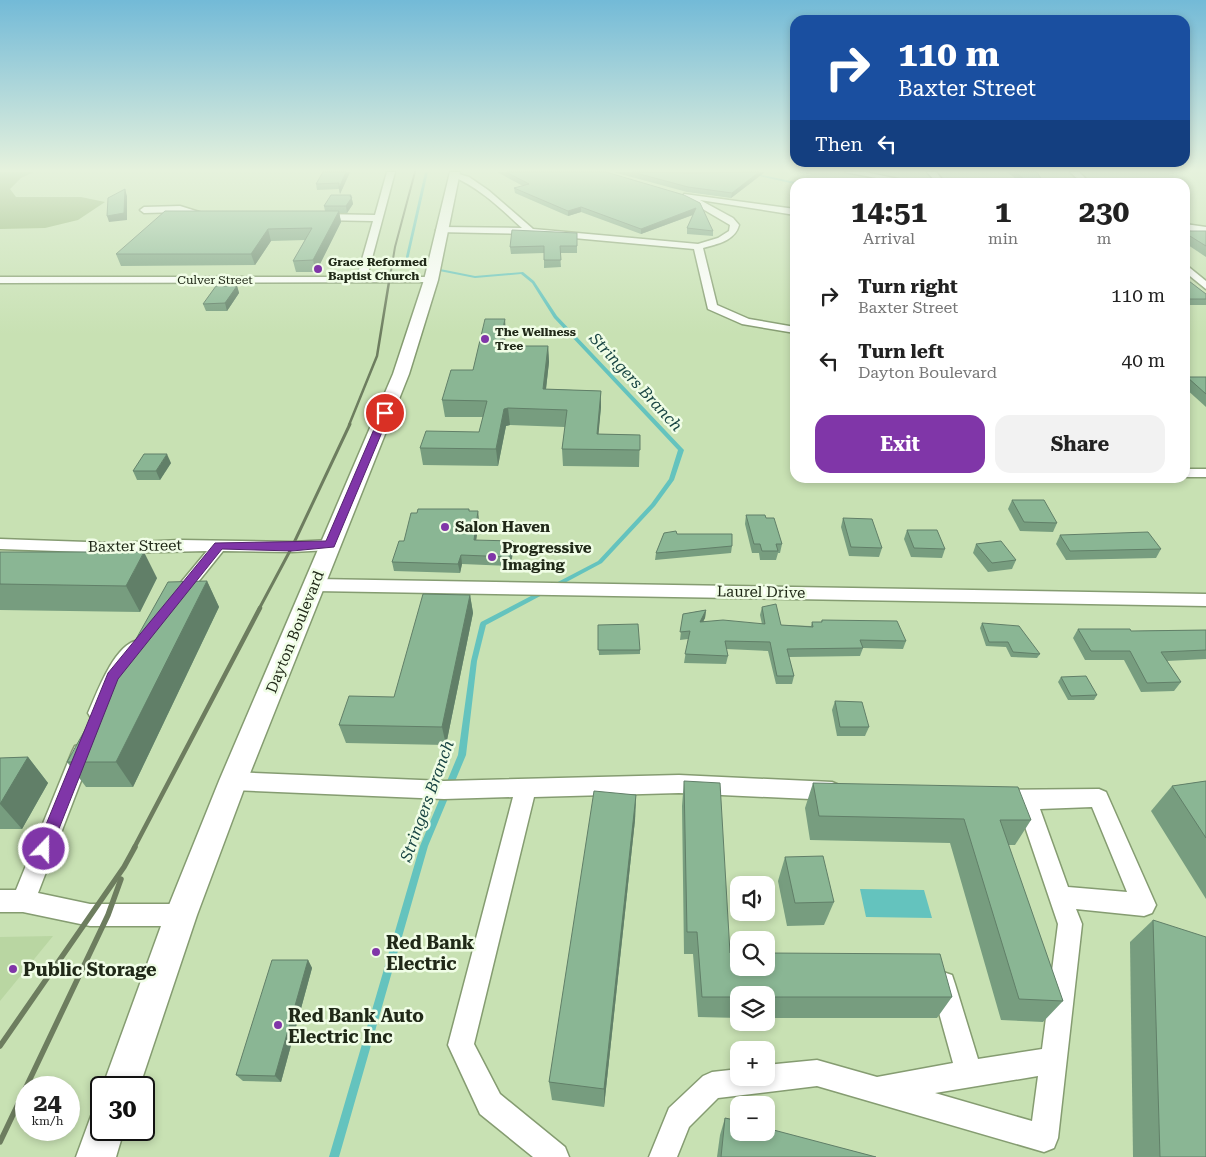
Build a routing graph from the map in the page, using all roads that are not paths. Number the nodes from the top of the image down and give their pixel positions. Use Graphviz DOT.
graph roads {
  1 [pos="375,226"];
  2 [pos="441,226"];
  3 [pos="525,226"];
  4 [pos="734,226"];
  5 [pos="1190,228"];
  6 [pos="440,230"];
  7 [pos="1206,230"];
  8 [pos="530,231"];
  9 [pos="698,247"];
  10 [pos="1190,272"];
  11 [pos="0,280"];
  12 [pos="431,280"];
  13 [pos="361,281"];
  14 [pos="1206,286"];
  15 [pos="790,329"];
  16 [pos="1190,473"];
  17 [pos="1206,473"];
  18 [pos="0,544"];
  19 [pos="330,545"];
  20 [pos="219,546"];
  21 [pos="315,585"];
  22 [pos="1206,600"];
  23 [pos="162,615"];
  24 [pos="150,630"];
  25 [pos="233,781"];
  26 [pos="526,787"];
  27 [pos="849,792"];
  28 [pos="977,798"];
  29 [pos="1026,800"];
  30 [pos="1062,897"];
  31 [pos="0,901"];
  32 [pos="23,901"];
  33 [pos="181,915"];
  34 [pos="943,984"];
  35 [pos="1053,1060"];
  36 [pos="969,1074"];
  37 [pos="124,1076"];
  38 [pos="875,1090"];
  39 [pos="101,1141"];
  40 [pos="96,1157"];
  41 [pos="555,1157"];
  42 [pos="663,1157"];
  1 -- 13 [label="street"];
  2 -- 6 [label="main road, Dayton Boulevard"];
  3 -- 8 [label="street"];
  4 -- 9 [label="street"];
  5 -- 7 [label="street"];
  6 -- 8 [label="street"];
  6 -- 12 [label="main road, Dayton Boulevard"];
  8 -- 9 [label="street"];
  9 -- 15 [label="street"];
  10 -- 14 [label="street"];
  11 -- 13 [label="street, Culver Street"];
  12 -- 13 [label="street, Culver Street"];
  12 -- 19 [label="main road, Dayton Boulevard"];
  16 -- 17 [label="street"];
  18 -- 20 [label="street, Baxter Street"];
  19 -- 20 [label="street, Baxter Street"];
  19 -- 21 [label="main road, Dayton Boulevard"];
  20 -- 23 [label="street"];
  21 -- 22 [label="street, Laurel Drive"];
  21 -- 25 [label="main road, Dayton Boulevard"];
  24 -- 32 [label="street"];
  25 -- 26 [label="street"];
  25 -- 33 [label="main road, Dayton Boulevard"];
  26 -- 27 [label="street"];
  26 -- 41 [label="street"];
  28 -- 29 [label="street"];
  29 -- 30 [label="street"];
  29 -- 30 [label="street"];
  30 -- 35 [label="street"];
  31 -- 32 [label="street"];
  32 -- 33 [label="street"];
  33 -- 37 [label="main road, Dayton Boulevard"];
  34 -- 36 [label="street"];
  35 -- 36 [label="street"];
  35 -- 38 [label="street"];
  36 -- 38 [label="street"];
  38 -- 42 [label="street"];
  39 -- 40 [label="main road"];
}
